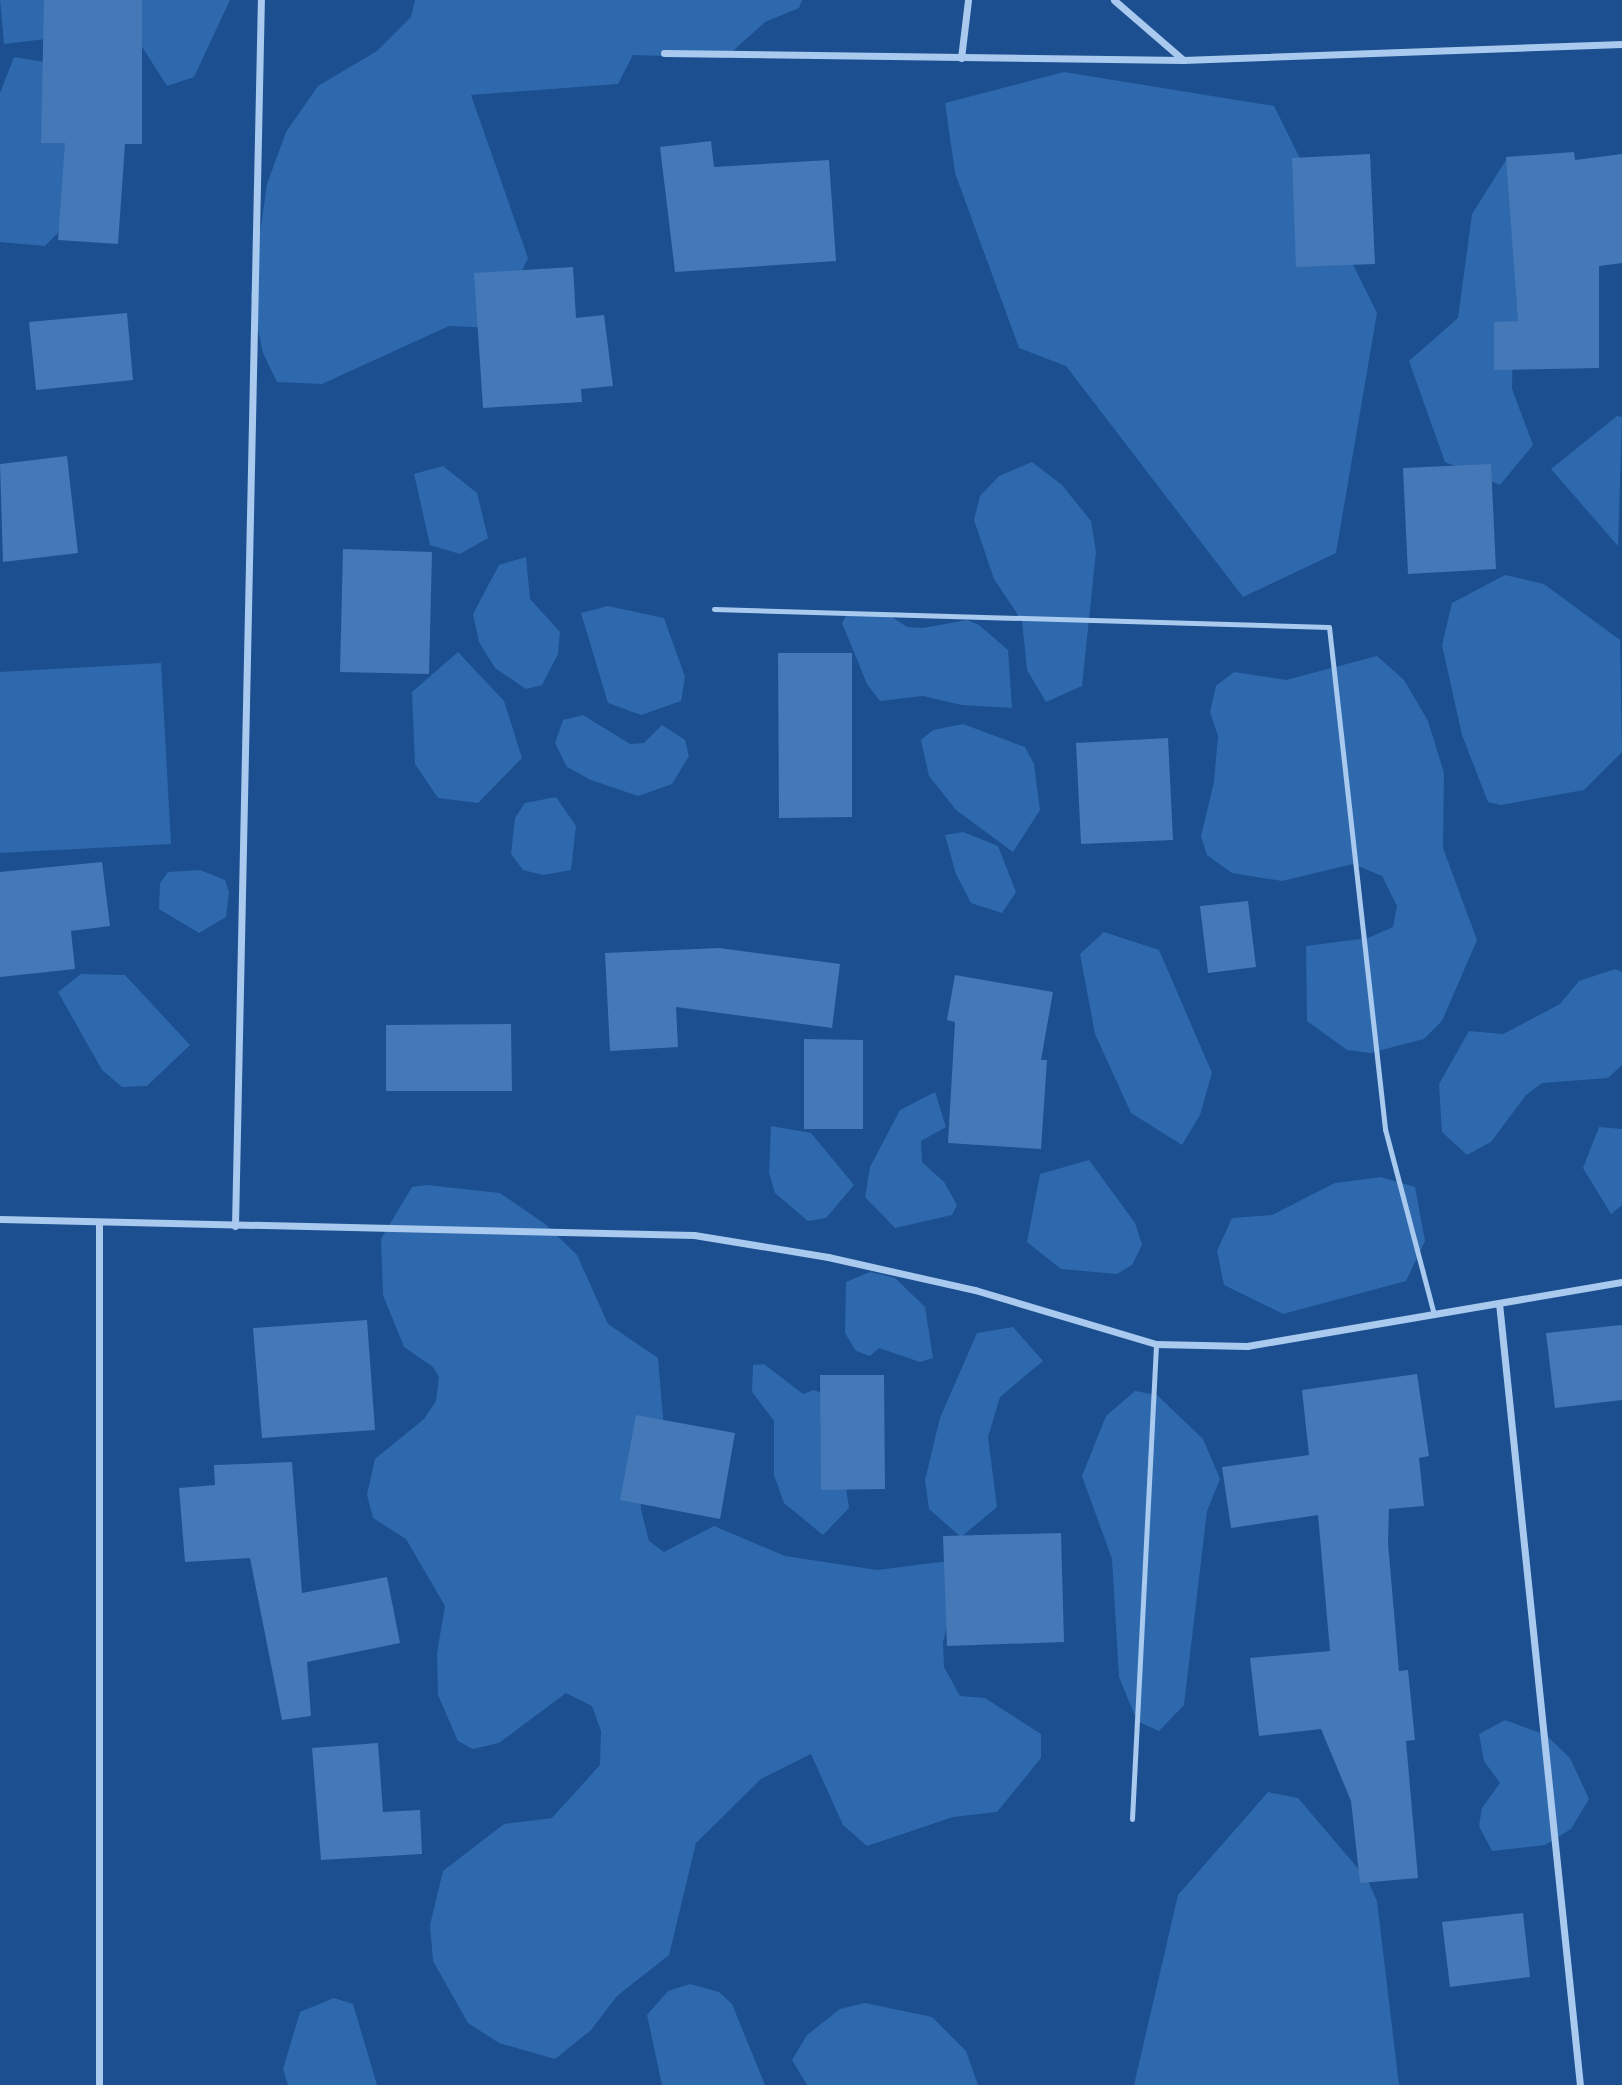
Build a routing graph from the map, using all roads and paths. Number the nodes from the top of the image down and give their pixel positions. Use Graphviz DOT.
graph roads {
  1 [pos="261,0"];
  2 [pos="968,0"];
  3 [pos="1114,0"];
  4 [pos="1622,44"];
  5 [pos="664,53"];
  6 [pos="961,58"];
  7 [pos="1182,60"];
  8 [pos="714,609"];
  9 [pos="0,1219"];
  10 [pos="99,1224"];
  11 [pos="235,1226"];
  12 [pos="1622,1282"];
  13 [pos="1499,1303"];
  14 [pos="1434,1315"];
  15 [pos="1156,1344"];
  16 [pos="1132,1819"];
  17 [pos="99,2085"];
  18 [pos="1580,2085"];
  1 -- 11 [label="street"];
  2 -- 6 [label="street"];
  3 -- 7 [label="street"];
  4 -- 7 [label="street"];
  5 -- 6 [label="street"];
  6 -- 7 [label="street"];
  8 -- 14 [label="lane"];
  9 -- 10 [label="street"];
  10 -- 11 [label="street"];
  10 -- 17 [label="street"];
  11 -- 15 [label="street"];
  12 -- 13 [label="street"];
  13 -- 14 [label="street"];
  13 -- 18 [label="street"];
  14 -- 15 [label="street"];
  15 -- 16 [label="lane"];
}
